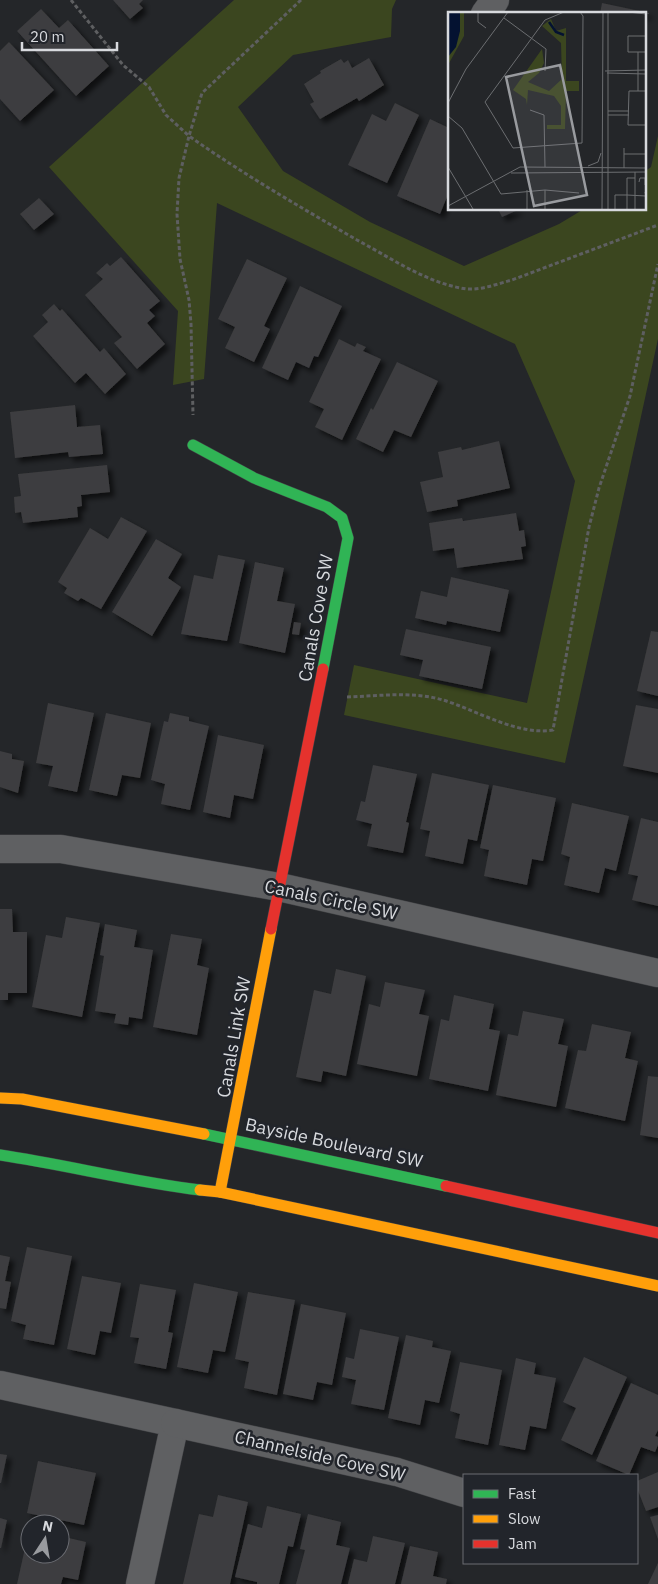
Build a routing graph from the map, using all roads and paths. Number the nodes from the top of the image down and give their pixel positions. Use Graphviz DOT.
graph roads {
  1 [pos="71,0"];
  2 [pos="301,0"];
  3 [pos="495,0"];
  4 [pos="486,12"];
  5 [pos="189,136"];
  6 [pos="658,225"];
  7 [pos="658,264"];
  8 [pos="193,446"];
  9 [pos="319,698"];
  10 [pos="0,849"];
  11 [pos="278,887"];
  12 [pos="658,974"];
  13 [pos="0,1098"];
  14 [pos="232,1139"];
  15 [pos="0,1155"];
  16 [pos="220,1192"];
  17 [pos="658,1233"];
  18 [pos="658,1286"];
  19 [pos="0,1385"];
  20 [pos="175,1423"];
  21 [pos="463,1493"];
  22 [pos="140,1584"];
  1 -- 5 [label="path"];
  2 -- 5 [label="path"];
  3 -- 4 [label="street"];
  5 -- 6 [label="path"];
  5 -- 8 [label="path"];
  7 -- 9 [label="path"];
  8 -- 9 [label="street, Canals Cove SW"];
  9 -- 11 [label="street, Canals Cove SW"];
  10 -- 11 [label="street, Canals Circle SW"];
  11 -- 12 [label="street, Canals Circle SW"];
  11 -- 14 [label="street, Canals Link SW"];
  13 -- 14 [label="street, Bayside Boulevard SW"];
  14 -- 16 [label="street, Canals Link SW"];
  14 -- 17 [label="street, Bayside Boulevard SW"];
  15 -- 16 [label="street"];
  16 -- 18 [label="street"];
  19 -- 20 [label="street, Channelside Cove SW"];
  20 -- 21 [label="street, Channelside Cove SW"];
  20 -- 22 [label="street"];
}
